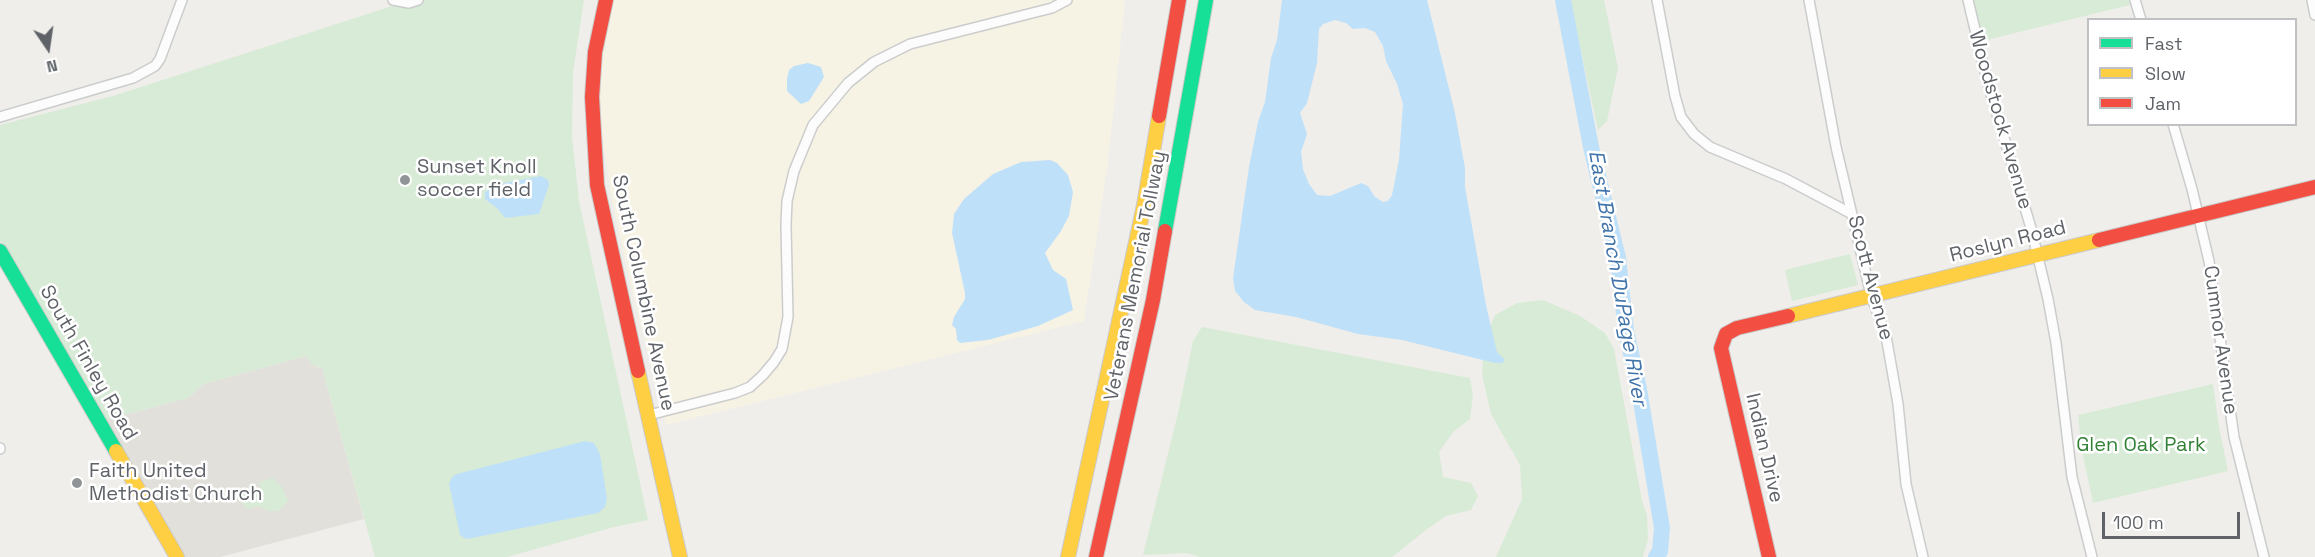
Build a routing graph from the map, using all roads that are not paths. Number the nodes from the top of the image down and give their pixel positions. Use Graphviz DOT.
graph roads {
  1 [pos="182,0"];
  2 [pos="393,0"];
  3 [pos="418,0"];
  4 [pos="606,0"];
  5 [pos="1067,0"];
  6 [pos="1179,0"];
  7 [pos="1206,0"];
  8 [pos="1657,0"];
  9 [pos="1809,0"];
  10 [pos="1968,0"];
  11 [pos="2135,0"];
  12 [pos="2312,0"];
  13 [pos="2315,15"];
  14 [pos="2140,18"];
  15 [pos="0,117"];
  16 [pos="2175,126"];
  17 [pos="2315,187"];
  18 [pos="1852,214"];
  19 [pos="2198,215"];
  20 [pos="0,251"];
  21 [pos="2036,255"];
  22 [pos="1871,295"];
  23 [pos="1720,348"];
  24 [pos="649,415"];
  25 [pos="177,557"];
  26 [pos="680,557"];
  27 [pos="1068,557"];
  28 [pos="1096,557"];
  29 [pos="1769,557"];
  30 [pos="1923,557"];
  31 [pos="2092,557"];
  32 [pos="2264,557"];
  1 -- 15 [label="street"];
  2 -- 3 [label="street"];
  4 -- 24 [label="main road, South Columbine Avenue"];
  5 -- 24 [label="street"];
  6 -- 27 [label="main road, Veterans Memorial Tollway"];
  7 -- 28 [label="main road, Veterans Memorial Tollway"];
  8 -- 18 [label="street"];
  9 -- 18 [label="street, Scott Avenue"];
  10 -- 21 [label="street, Woodstock Avenue"];
  11 -- 14 [label="street"];
  12 -- 13 [label="street"];
  16 -- 19 [label="street, Cumnor Avenue"];
  17 -- 19 [label="main road, Roslyn Road"];
  18 -- 22 [label="street, Scott Avenue"];
  19 -- 21 [label="main road, Roslyn Road"];
  19 -- 32 [label="street, Cumnor Avenue"];
  20 -- 25 [label="main road, South Finley Road"];
  21 -- 22 [label="main road, Roslyn Road"];
  21 -- 31 [label="street, Woodstock Avenue"];
  22 -- 23 [label="main road, Roslyn Road"];
  22 -- 30 [label="street, Scott Avenue"];
  23 -- 29 [label="main road, Indian Drive"];
  24 -- 26 [label="main road, South Columbine Avenue"];
}
